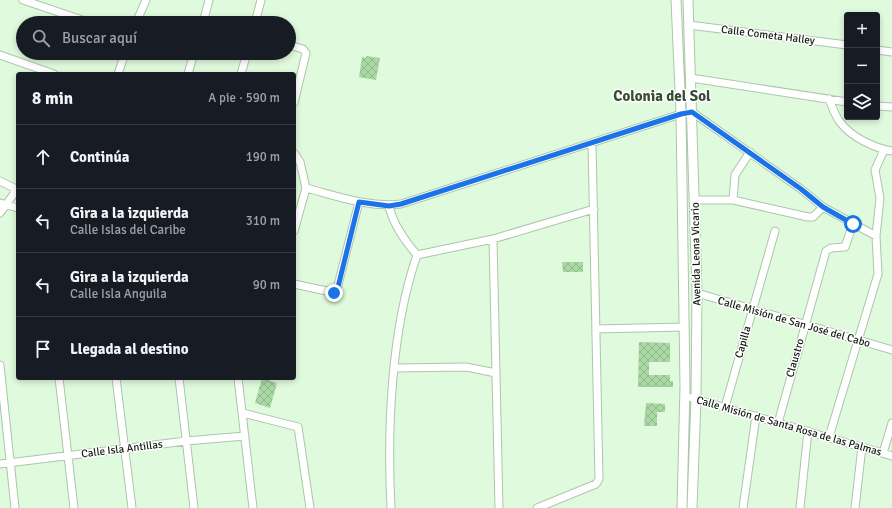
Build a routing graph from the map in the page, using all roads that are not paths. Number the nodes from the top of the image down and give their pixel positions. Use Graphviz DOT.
graph roads {
  1 [pos="23,0"];
  2 [pos="146,0"];
  3 [pos="210,0"];
  4 [pos="261,0"];
  5 [pos="676,0"];
  6 [pos="688,0"];
  7 [pos="70,16"];
  8 [pos="139,16"];
  9 [pos="205,16"];
  10 [pos="257,16"];
  11 [pos="689,25"];
  12 [pos="844,45"];
  13 [pos="296,48"];
  14 [pos="880,50"];
  15 [pos="892,52"];
  16 [pos="0,55"];
  17 [pos="123,60"];
  18 [pos="192,60"];
  19 [pos="245,60"];
  20 [pos="48,72"];
  21 [pos="119,72"];
  22 [pos="189,72"];
  23 [pos="242,72"];
  24 [pos="691,78"];
  25 [pos="296,95"];
  26 [pos="829,99"];
  27 [pos="844,102"];
  28 [pos="880,106"];
  29 [pos="892,108"];
  30 [pos="692,112"];
  31 [pos="681,114"];
  32 [pos="592,143"];
  33 [pos="884,150"];
  34 [pos="892,151"];
  35 [pos="750,152"];
  36 [pos="296,156"];
  37 [pos="0,181"];
  38 [pos="16,188"];
  39 [pos="306,188"];
  40 [pos="16,189"];
  41 [pos="694,200"];
  42 [pos="733,200"];
  43 [pos="359,202"];
  44 [pos="2,204"];
  45 [pos="389,206"];
  46 [pos="823,207"];
  47 [pos="16,208"];
  48 [pos="594,209"];
  49 [pos="0,213"];
  50 [pos="296,223"];
  51 [pos="853,224"];
  52 [pos="775,231"];
  53 [pos="876,236"];
  54 [pos="493,239"];
  55 [pos="417,255"];
  56 [pos="296,284"];
  57 [pos="697,293"];
  58 [pos="752,309"];
  59 [pos="805,325"];
  60 [pos="684,327"];
  61 [pos="596,329"];
  62 [pos="857,340"];
  63 [pos="892,350"];
  64 [pos="0,365"];
  65 [pos="395,368"];
  66 [pos="496,373"];
  67 [pos="59,380"];
  68 [pos="116,380"];
  69 [pos="179,380"];
  70 [pos="238,380"];
  71 [pos="685,396"];
  72 [pos="696,399"];
  73 [pos="725,407"];
  74 [pos="243,413"];
  75 [pos="756,416"];
  76 [pos="778,422"];
  77 [pos="892,423"];
  78 [pos="808,431"];
  79 [pos="245,436"];
  80 [pos="828,437"];
  81 [pos="186,441"];
  82 [pos="862,447"];
  83 [pos="125,448"];
  84 [pos="883,453"];
  85 [pos="68,456"];
  86 [pos="892,456"];
  87 [pos="10,463"];
  88 [pos="0,464"];
  89 [pos="15,508"];
  90 [pos="74,508"];
  91 [pos="132,508"];
  92 [pos="194,508"];
  93 [pos="253,508"];
  94 [pos="310,508"];
  95 [pos="391,508"];
  96 [pos="499,508"];
  97 [pos="537,508"];
  98 [pos="682,508"];
  99 [pos="692,508"];
  100 [pos="743,508"];
  101 [pos="800,508"];
  102 [pos="855,508"];
  1 -- 7 [label="street"];
  2 -- 8 [label="street"];
  3 -- 9 [label="street"];
  4 -- 10 [label="street"];
  5 -- 31 [label="street, Avenida Leona Vicario"];
  6 -- 11 [label="street, Avenida Leona Vicario"];
  11 -- 12 [label="street, Calle Cometa Halley"];
  11 -- 24 [label="street, Avenida Leona Vicario"];
  13 -- 25 [label="street"];
  14 -- 15 [label="street"];
  16 -- 20 [label="street"];
  17 -- 21 [label="street"];
  18 -- 22 [label="street"];
  19 -- 23 [label="street"];
  24 -- 26 [label="street"];
  24 -- 30 [label="street, Avenida Leona Vicario"];
  26 -- 27 [label="street"];
  26 -- 33 [label="street"];
  28 -- 29 [label="street"];
  30 -- 31 [label="street"];
  30 -- 35 [label="street"];
  30 -- 41 [label="street, Avenida Leona Vicario"];
  31 -- 32 [label="street"];
  31 -- 60 [label="street, Avenida Leona Vicario"];
  32 -- 45 [label="street"];
  32 -- 48 [label="street"];
  33 -- 34 [label="street"];
  33 -- 53 [label="street"];
  35 -- 42 [label="street"];
  35 -- 46 [label="street"];
  36 -- 39 [label="street"];
  37 -- 38 [label="street"];
  39 -- 43 [label="street"];
  39 -- 50 [label="street"];
  40 -- 44 [label="street"];
  41 -- 42 [label="street"];
  41 -- 57 [label="street, Avenida Leona Vicario"];
  42 -- 46 [label="street"];
  43 -- 45 [label="street"];
  43 -- 56 [label="street"];
  44 -- 47 [label="street"];
  44 -- 49 [label="street"];
  45 -- 55 [label="street"];
  46 -- 51 [label="street"];
  48 -- 54 [label="street"];
  48 -- 61 [label="street"];
  51 -- 53 [label="street"];
  51 -- 59 [label="street, Claustro"];
  52 -- 58 [label="street, Capilla"];
  53 -- 62 [label="street"];
  54 -- 55 [label="street"];
  54 -- 66 [label="street"];
  55 -- 65 [label="street"];
  57 -- 58 [label="street, Calle Misión de San José del Cabo"];
  57 -- 72 [label="street, Avenida Leona Vicario"];
  58 -- 59 [label="street, Calle Misión de San José del Cabo"];
  58 -- 73 [label="street, Capilla"];
  59 -- 62 [label="street, Calle Misión de San José del Cabo"];
  59 -- 76 [label="street, Claustro"];
  60 -- 61 [label="street"];
  60 -- 71 [label="street, Avenida Leona Vicario"];
  61 -- 97 [label="street"];
  62 -- 63 [label="street, Calle Misión de San José del Cabo"];
  62 -- 80 [label="street"];
  64 -- 87 [label="street"];
  65 -- 66 [label="street"];
  65 -- 95 [label="street"];
  66 -- 96 [label="street"];
  67 -- 85 [label="street"];
  68 -- 83 [label="street"];
  69 -- 81 [label="street"];
  70 -- 74 [label="street"];
  71 -- 72 [label="street, Calle Misión de Santa Rosa de las Palmas"];
  71 -- 98 [label="street, Avenida Leona Vicario"];
  72 -- 73 [label="street, Calle Misión de Santa Rosa de las Palmas"];
  72 -- 99 [label="street, Avenida Leona Vicario"];
  73 -- 75 [label="street, Calle Misión de Santa Rosa de las Palmas"];
  74 -- 79 [label="street"];
  74 -- 94 [label="street"];
  75 -- 76 [label="street, Calle Misión de Santa Rosa de las Palmas"];
  75 -- 100 [label="street"];
  76 -- 78 [label="street, Calle Misión de Santa Rosa de las Palmas"];
  77 -- 84 [label="street"];
  78 -- 80 [label="street, Calle Misión de Santa Rosa de las Palmas"];
  78 -- 101 [label="street"];
  79 -- 81 [label="street, Calle Isla Antillas"];
  79 -- 93 [label="street"];
  80 -- 82 [label="street, Calle Misión de Santa Rosa de las Palmas"];
  81 -- 83 [label="street, Calle Isla Antillas"];
  81 -- 92 [label="street"];
  82 -- 84 [label="street, Calle Misión de Santa Rosa de las Palmas"];
  82 -- 102 [label="street"];
  83 -- 85 [label="street, Calle Isla Antillas"];
  83 -- 91 [label="street"];
  84 -- 86 [label="street, Calle Misión de Santa Rosa de las Palmas"];
  85 -- 87 [label="street, Calle Isla Antillas"];
  85 -- 90 [label="street"];
  87 -- 88 [label="street, Calle Isla Antillas"];
  87 -- 89 [label="street"];
}
